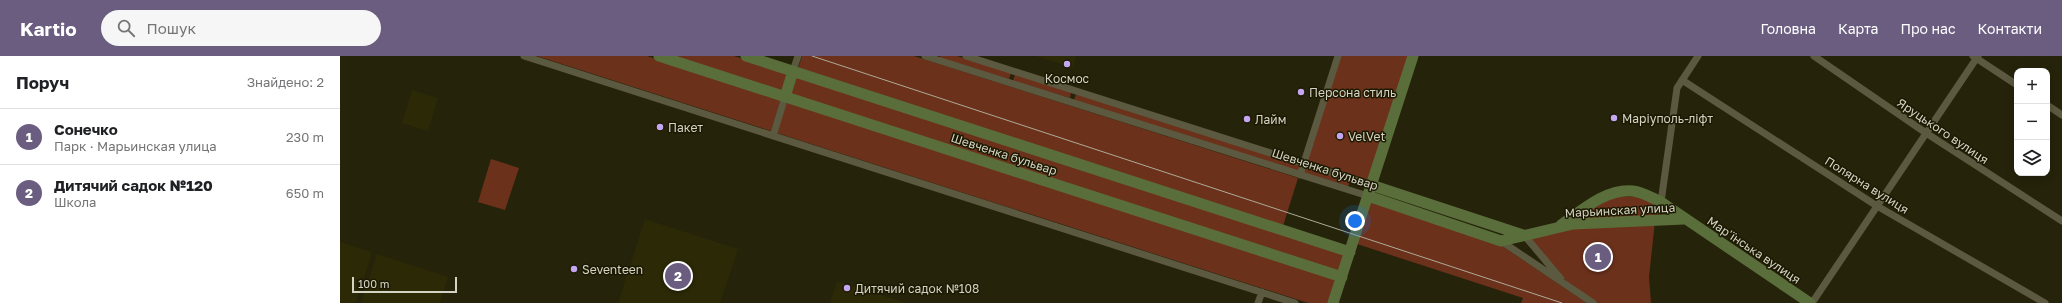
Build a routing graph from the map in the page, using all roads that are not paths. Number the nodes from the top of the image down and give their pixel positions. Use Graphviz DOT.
graph roads {
  1 [pos="524,56"];
  2 [pos="659,56"];
  3 [pos="746,56"];
  4 [pos="798,56"];
  5 [pos="925,56"];
  6 [pos="966,56"];
  7 [pos="1338,56"];
  8 [pos="1413,56"];
  9 [pos="1698,56"];
  10 [pos="1814,56"];
  11 [pos="1976,57"];
  12 [pos="937,58"];
  13 [pos="794,71"];
  14 [pos="1682,80"];
  15 [pos="2014,83"];
  16 [pos="785,97"];
  17 [pos="2050,107"];
  18 [pos="2062,115"];
  19 [pos="1926,133"];
  20 [pos="773,136"];
  21 [pos="1303,163"];
  22 [pos="1300,174"];
  23 [pos="1371,185"];
  24 [pos="1368,196"];
  25 [pos="1661,202"];
  26 [pos="1877,206"];
  27 [pos="1684,219"];
  28 [pos="2062,221"];
  29 [pos="1557,227"];
  30 [pos="1524,235"];
  31 [pos="1501,241"];
  32 [pos="1350,252"];
  33 [pos="1342,277"];
  34 [pos="1568,286"];
  35 [pos="1262,292"];
  36 [pos="1258,303"];
  37 [pos="1296,303"];
  38 [pos="1333,303"];
  39 [pos="1593,303"];
  40 [pos="1811,303"];
  41 [pos="2045,303"];
  1 -- 20 [label="street"];
  2 -- 16 [label="main road, Шевченка бульвар"];
  3 -- 13 [label="main road, Шевченка бульвар"];
  4 -- 13 [label="street"];
  5 -- 12 [label="street, Шевченка бульвар"];
  6 -- 21 [label="street, Шевченка бульвар"];
  7 -- 21 [label="street"];
  8 -- 23 [label="main road"];
  9 -- 14 [label="street"];
  10 -- 19 [label="street, Яруцького вулиця"];
  11 -- 15 [label="street"];
  11 -- 19 [label="street"];
  12 -- 22 [label="street, Шевченка бульвар"];
  13 -- 16 [label="main road"];
  13 -- 32 [label="main road, Шевченка бульвар"];
  14 -- 25 [label="street"];
  14 -- 26 [label="street, Полярна вулиця"];
  16 -- 20 [label="street"];
  16 -- 33 [label="main road, Шевченка бульвар"];
  17 -- 18 [label="street"];
  19 -- 26 [label="street"];
  19 -- 28 [label="street, Яруцького вулиця"];
  20 -- 35 [label="street"];
  21 -- 22 [label="street"];
  21 -- 23 [label="street, Шевченка бульвар"];
  22 -- 24 [label="street, Шевченка бульвар"];
  23 -- 24 [label="main road"];
  23 -- 30 [label="main road, Шевченка бульвар"];
  24 -- 31 [label="main road, Шевченка бульвар"];
  24 -- 32 [label="main road"];
  25 -- 27 [label="main road, Марьинская улица"];
  25 -- 29 [label="main road, Марьинская улица"];
  26 -- 40 [label="street"];
  26 -- 41 [label="street, Полярна вулиця"];
  27 -- 29 [label="main road, Марьинская улица"];
  27 -- 40 [label="main road, Мар'їнська вулиця"];
  29 -- 30 [label="main road, Марьинская улица"];
  30 -- 31 [label="main road, Марьинская улица"];
  30 -- 34 [label="street, Шевченка бульвар"];
  31 -- 34 [label="street, Шевченка бульвар"];
  32 -- 33 [label="main road"];
  33 -- 38 [label="main road"];
  34 -- 39 [label="street, Шевченка бульвар"];
  35 -- 36 [label="street"];
  35 -- 37 [label="street"];
}
